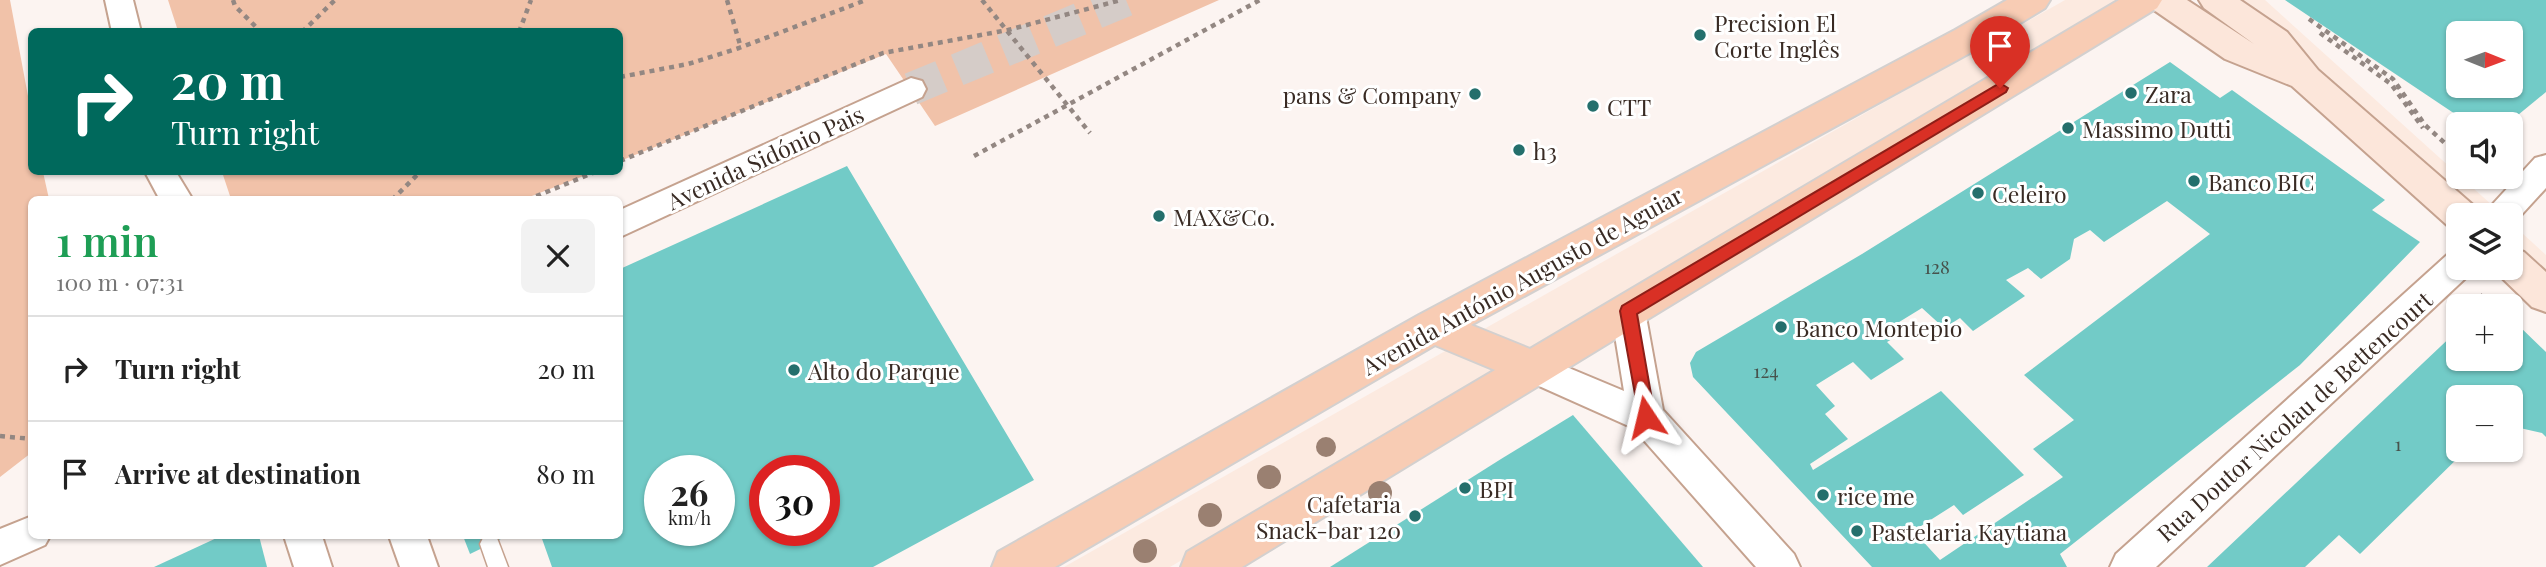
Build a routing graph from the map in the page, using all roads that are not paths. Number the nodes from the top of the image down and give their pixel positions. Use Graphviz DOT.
graph roads {
  1 [pos="119,0"];
  2 [pos="2033,0"];
  3 [pos="2146,0"];
  4 [pos="2163,0"];
  5 [pos="2216,0"];
  6 [pos="126,28"];
  7 [pos="2306,79"];
  8 [pos="911,89"];
  9 [pos="160,175"];
  10 [pos="162,175"];
  11 [pos="2533,187"];
  12 [pos="162,196"];
  13 [pos="175,196"];
  14 [pos="2446,203"];
  15 [pos="2515,203"];
  16 [pos="623,223"];
  17 [pos="2523,274"];
  18 [pos="2446,276"];
  19 [pos="2546,296"];
  20 [pos="1628,311"];
  21 [pos="1433,327"];
  22 [pos="1533,368"];
  23 [pos="1646,417"];
  24 [pos="28,535"];
  25 [pos="304,539"];
  26 [pos="409,539"];
  27 [pos="491,544"];
  28 [pos="0,548"];
  29 [pos="313,567"];
  30 [pos="419,567"];
  31 [pos="498,567"];
  32 [pos="1014,567"];
  33 [pos="1203,567"];
  34 [pos="1782,567"];
  35 [pos="2129,567"];
  1 -- 6 [label="street"];
  2 -- 21 [label="main road, Avenida António Augusto de Aguiar"];
  3 -- 20 [label="main road"];
  4 -- 7 [label="main road"];
  5 -- 7 [label="main road"];
  7 -- 14 [label="main road"];
  8 -- 16 [label="street, Avenida Sidónio Pais"];
  9 -- 12 [label="street"];
  10 -- 13 [label="street"];
  11 -- 15 [label="street"];
  17 -- 19 [label="main road"];
  18 -- 35 [label="street, Rua Doutor Nicolau de Bettencourt"];
  20 -- 22 [label="main road"];
  20 -- 23 [label="street"];
  21 -- 22 [label="main road"];
  21 -- 32 [label="main road, Avenida António Augusto de Aguiar"];
  22 -- 23 [label="street"];
  22 -- 33 [label="main road"];
  23 -- 34 [label="street"];
  24 -- 28 [label="street"];
  25 -- 29 [label="street"];
  26 -- 30 [label="street"];
  27 -- 31 [label="lane"];
}
